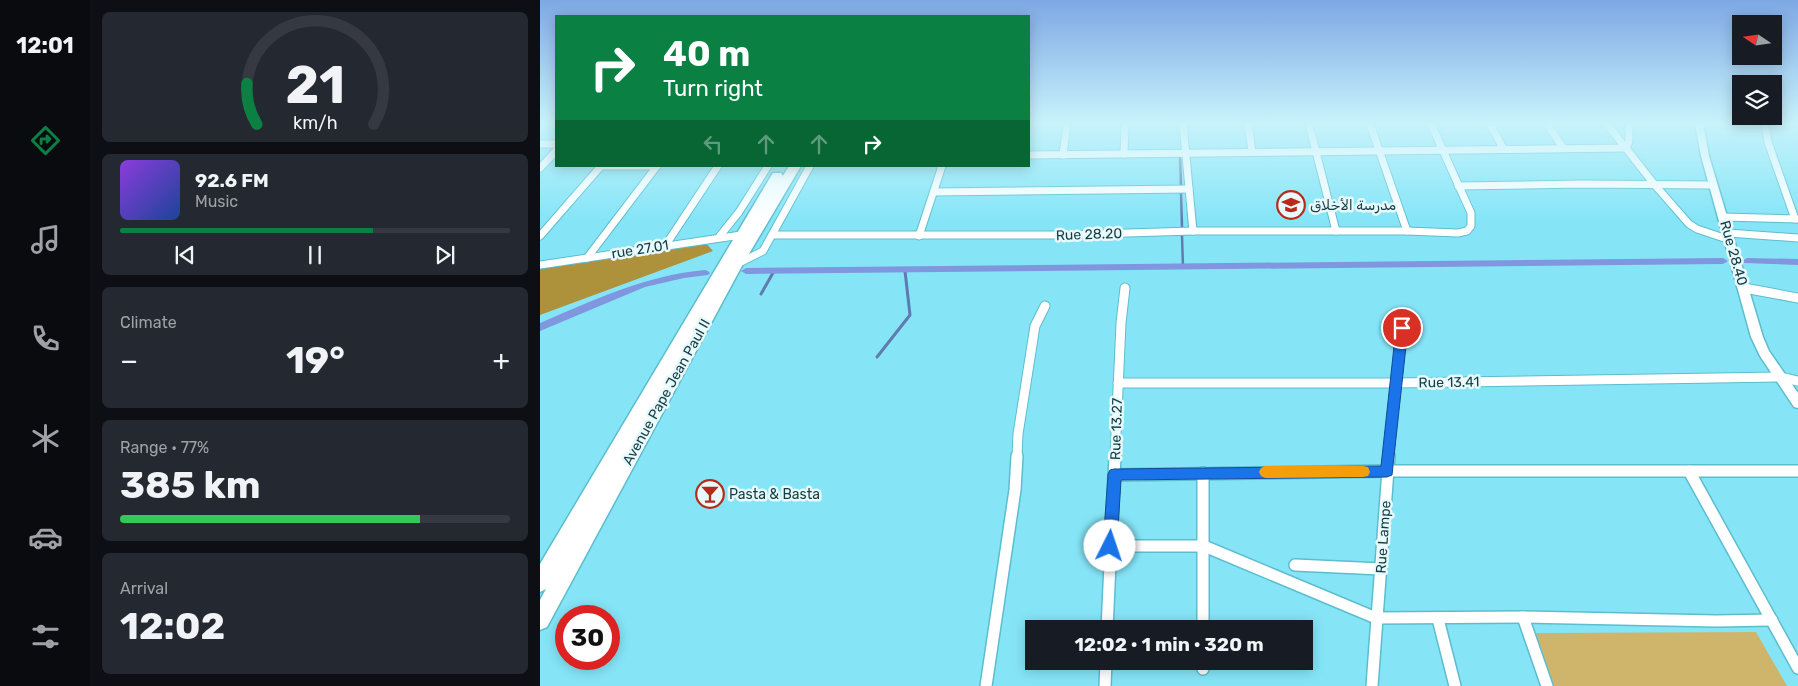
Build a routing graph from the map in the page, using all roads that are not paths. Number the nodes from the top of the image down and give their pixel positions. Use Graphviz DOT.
graph roads {
  1 [pos="551,156"];
  2 [pos="1185,156"];
  3 [pos="1317,156"];
  4 [pos="1381,156"];
  5 [pos="1446,156"];
  6 [pos="1632,156"];
  7 [pos="1707,156"];
  8 [pos="1773,156"];
  9 [pos="599,167"];
  10 [pos="656,167"];
  11 [pos="717,167"];
  12 [pos="767,167"];
  13 [pos="782,167"];
  14 [pos="793,167"];
  15 [pos="809,167"];
  16 [pos="942,167"];
  17 [pos="540,168"];
  18 [pos="1654,184"];
  19 [pos="1714,185"];
  20 [pos="1458,186"];
  21 [pos="1189,189"];
  22 [pos="934,192"];
  23 [pos="1723,217"];
  24 [pos="1797,219"];
  25 [pos="1193,231"];
  26 [pos="1336,231"];
  27 [pos="1407,231"];
  28 [pos="741,235"];
  29 [pos="772,235"];
  30 [pos="540,236"];
  31 [pos="920,236"];
  32 [pos="719,237"];
  33 [pos="1729,237"];
  34 [pos="1798,238"];
  35 [pos="665,246"];
  36 [pos="587,258"];
  37 [pos="736,264"];
  38 [pos="540,265"];
  39 [pos="1126,288"];
  40 [pos="1744,288"];
  41 [pos="1798,298"];
  42 [pos="1045,306"];
  43 [pos="1402,328"];
  44 [pos="1780,378"];
  45 [pos="1798,381"];
  46 [pos="1118,383"];
  47 [pos="1396,383"];
  48 [pos="1798,403"];
  49 [pos="1387,471"];
  50 [pos="1689,471"];
  51 [pos="1798,471"];
  52 [pos="1203,473"];
  53 [pos="1114,474"];
  54 [pos="1110,546"];
  55 [pos="1204,546"];
  56 [pos="1295,565"];
  57 [pos="1381,568"];
  58 [pos="540,582"];
  59 [pos="1523,617"];
  60 [pos="1376,618"];
  61 [pos="540,620"];
  62 [pos="1107,620"];
  63 [pos="1203,620"];
  64 [pos="1438,620"];
  65 [pos="1772,620"];
  66 [pos="1798,668"];
  67 [pos="1106,670"];
  68 [pos="986,686"];
  69 [pos="1106,686"];
  70 [pos="1372,686"];
  71 [pos="1455,686"];
  72 [pos="1547,686"];
  1 -- 17 [label="street"];
  2 -- 21 [label="street"];
  3 -- 26 [label="street"];
  4 -- 27 [label="street"];
  5 -- 20 [label="street"];
  6 -- 18 [label="street"];
  7 -- 19 [label="street, Rue 28.40"];
  8 -- 24 [label="street"];
  9 -- 30 [label="street"];
  10 -- 36 [label="street"];
  11 -- 35 [label="street"];
  12 -- 32 [label="street"];
  13 -- 28 [label="highway, Avenue Pape Jean Paul II"];
  14 -- 37 [label="highway, Avenue Pape Jean Paul II"];
  15 -- 29 [label="street"];
  16 -- 22 [label="street"];
  18 -- 19 [label="street"];
  18 -- 20 [label="street"];
  18 -- 33 [label="street"];
  19 -- 23 [label="street, Rue 28.40"];
  20 -- 27 [label="street, Rue 28.20"];
  21 -- 22 [label="street"];
  21 -- 25 [label="street"];
  22 -- 31 [label="street"];
  23 -- 24 [label="street"];
  23 -- 33 [label="street, Rue 28.40"];
  25 -- 26 [label="street, Rue 28.20"];
  25 -- 31 [label="street, Rue 28.20"];
  26 -- 27 [label="street, Rue 28.20"];
  28 -- 32 [label="street, rue 27.01"];
  28 -- 58 [label="highway, Avenue Pape Jean Paul II"];
  29 -- 31 [label="street, Rue 28.20"];
  29 -- 37 [label="street"];
  32 -- 35 [label="street, rue 27.01"];
  33 -- 34 [label="street"];
  33 -- 40 [label="street, Rue 28.40"];
  35 -- 36 [label="street, rue 27.01"];
  36 -- 38 [label="street, rue 27.01"];
  37 -- 61 [label="highway, Avenue Pape Jean Paul II"];
  39 -- 46 [label="street, Rue 13.27"];
  40 -- 41 [label="street"];
  40 -- 44 [label="street, Rue 28.40"];
  42 -- 68 [label="street"];
  43 -- 47 [label="street, Rue Lampe"];
  44 -- 45 [label="street, Rue 13.41"];
  44 -- 47 [label="street, Rue 13.41"];
  44 -- 48 [label="street, Rue 28.40"];
  46 -- 47 [label="street, Rue 13.41"];
  46 -- 53 [label="street, Rue 13.27"];
  47 -- 49 [label="street, Rue Lampe"];
  49 -- 50 [label="street"];
  49 -- 52 [label="street"];
  49 -- 57 [label="street, Rue Lampe"];
  50 -- 51 [label="street"];
  50 -- 65 [label="street"];
  52 -- 53 [label="street"];
  52 -- 55 [label="street"];
  53 -- 54 [label="street, Rue 13.27"];
  54 -- 55 [label="street"];
  54 -- 62 [label="street, Rue 13.27"];
  55 -- 60 [label="street"];
  55 -- 63 [label="street"];
  56 -- 57 [label="street"];
  57 -- 60 [label="street, Rue Lampe"];
  59 -- 64 [label="street"];
  59 -- 65 [label="street"];
  59 -- 72 [label="street"];
  60 -- 64 [label="street"];
  60 -- 70 [label="street, Rue Lampe"];
  64 -- 71 [label="street"];
  65 -- 66 [label="street"];
  67 -- 69 [label="street"];
}
